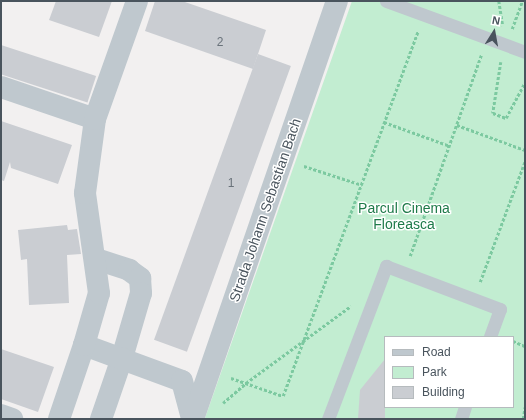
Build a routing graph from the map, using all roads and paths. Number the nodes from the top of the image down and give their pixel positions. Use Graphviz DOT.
graph roads {
  1 [pos="137,1"];
  2 [pos="386,1"];
  3 [pos="332,3"];
  4 [pos="424,15"];
  5 [pos="487,38"];
  6 [pos="525,52"];
  7 [pos="501,60"];
  8 [pos="525,83"];
  9 [pos="1,87"];
  10 [pos="95,119"];
  11 [pos="384,122"];
  12 [pos="457,125"];
  13 [pos="450,146"];
  14 [pos="525,150"];
  15 [pos="282,158"];
  16 [pos="525,161"];
  17 [pos="362,185"];
  18 [pos="96,259"];
  19 [pos="403,273"];
  20 [pos="378,287"];
  21 [pos="474,300"];
  22 [pos="490,336"];
  23 [pos="304,340"];
  24 [pos="514,341"];
  25 [pos="84,345"];
  26 [pos="525,346"];
  27 [pos="122,358"];
  28 [pos="211,370"];
  29 [pos="246,383"];
  30 [pos="525,407"];
  31 [pos="217,408"];
  32 [pos="465,408"];
  33 [pos="1,415"];
  34 [pos="12,419"];
  35 [pos="59,419"];
  36 [pos="101,419"];
  37 [pos="193,419"];
  38 [pos="328,419"];
  39 [pos="461,419"];
  40 [pos="523,419"];
  1 -- 10 [label="street"];
  2 -- 4 [label="lane"];
  3 -- 15 [label="street, Strada Johann Sebastian Bach"];
  4 -- 5 [label="lane"];
  4 -- 11 [label="path"];
  5 -- 6 [label="lane"];
  5 -- 12 [label="path"];
  7 -- 8 [label="path"];
  9 -- 10 [label="street"];
  10 -- 18 [label="street"];
  11 -- 13 [label="path"];
  11 -- 17 [label="path"];
  12 -- 13 [label="path"];
  12 -- 14 [label="path"];
  13 -- 19 [label="path"];
  15 -- 17 [label="path"];
  15 -- 28 [label="street, Strada Johann Sebastian Bach"];
  16 -- 21 [label="path"];
  17 -- 23 [label="path"];
  18 -- 25 [label="street"];
  18 -- 27 [label="street"];
  19 -- 20 [label="lane"];
  19 -- 21 [label="lane"];
  20 -- 23 [label="path"];
  20 -- 38 [label="lane"];
  21 -- 22 [label="lane"];
  23 -- 29 [label="path"];
  23 -- 29 [label="path"];
  24 -- 26 [label="path"];
  25 -- 27 [label="street"];
  25 -- 35 [label="street"];
  27 -- 36 [label="street"];
  27 -- 37 [label="street"];
  28 -- 29 [label="path"];
  28 -- 37 [label="street, Strada Johann Sebastian Bach"];
  29 -- 31 [label="path"];
  30 -- 40 [label="path"];
  32 -- 39 [label="lane"];
  33 -- 34 [label="street"];
}
